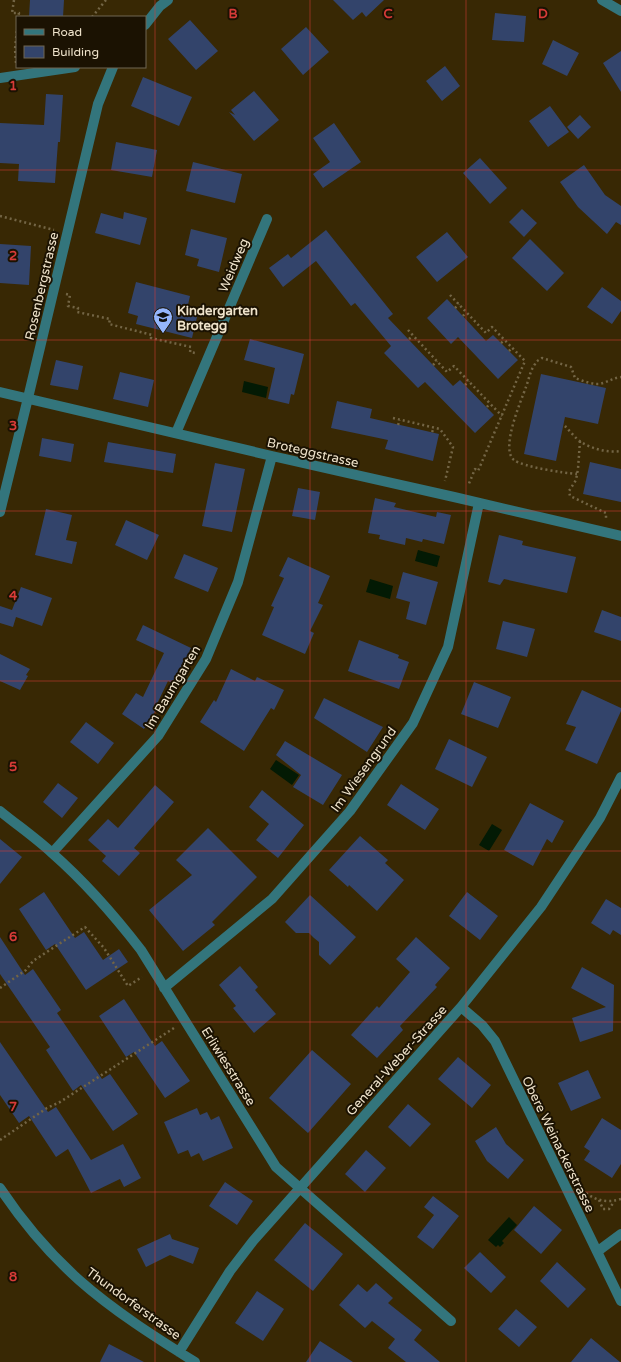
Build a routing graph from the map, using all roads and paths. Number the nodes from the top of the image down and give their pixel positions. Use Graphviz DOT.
graph roads {
  1 [pos="14,0"];
  2 [pos="106,0"];
  3 [pos="168,0"];
  4 [pos="602,0"];
  5 [pos="621,11"];
  6 [pos="18,16"];
  7 [pos="93,16"];
  8 [pos="146,24"];
  9 [pos="16,39"];
  10 [pos="16,58"];
  11 [pos="17,68"];
  12 [pos="68,68"];
  13 [pos="114,68"];
  14 [pos="18,75"];
  15 [pos="0,78"];
  16 [pos="0,216"];
  17 [pos="268,219"];
  18 [pos="67,233"];
  19 [pos="450,295"];
  20 [pos="459,304"];
  21 [pos="70,306"];
  22 [pos="455,308"];
  23 [pos="466,312"];
  24 [pos="463,316"];
  25 [pos="408,330"];
  26 [pos="413,336"];
  27 [pos="409,339"];
  28 [pos="505,340"];
  29 [pos="501,343"];
  30 [pos="512,348"];
  31 [pos="509,351"];
  32 [pos="209,356"];
  33 [pos="437,361"];
  34 [pos="433,365"];
  35 [pos="620,376"];
  36 [pos="469,381"];
  37 [pos="465,385"];
  38 [pos="0,392"];
  39 [pos="28,398"];
  40 [pos="490,403"];
  41 [pos="486,407"];
  42 [pos="502,416"];
  43 [pos="393,418"];
  44 [pos="400,420"];
  45 [pos="398,424"];
  46 [pos="565,426"];
  47 [pos="434,428"];
  48 [pos="432,432"];
  49 [pos="176,433"];
  50 [pos="580,441"];
  51 [pos="621,451"];
  52 [pos="272,456"];
  53 [pos="577,474"];
  54 [pos="445,482"];
  55 [pos="467,488"];
  56 [pos="479,502"];
  57 [pos="0,512"];
  58 [pos="606,520"];
  59 [pos="621,536"];
  60 [pos="621,776"];
  61 [pos="0,811"];
  62 [pos="52,852"];
  63 [pos="153,970"];
  64 [pos="0,988"];
  65 [pos="164,988"];
  66 [pos="461,1007"];
  67 [pos="185,1020"];
  68 [pos="0,1140"];
  69 [pos="300,1188"];
  70 [pos="1,1190"];
  71 [pos="580,1190"];
  72 [pos="621,1199"];
  73 [pos="598,1200"];
  74 [pos="614,1202"];
  75 [pos="621,1234"];
  76 [pos="598,1251"];
  77 [pos="621,1301"];
  78 [pos="451,1321"];
  79 [pos="179,1352"];
  80 [pos="195,1362"];
  1 -- 6 [label="path"];
  2 -- 7 [label="path"];
  3 -- 8 [label="street"];
  4 -- 5 [label="street"];
  9 -- 10 [label="path"];
  11 -- 14 [label="path"];
  12 -- 14 [label="street"];
  13 -- 18 [label="street, Rosenbergstrasse"];
  14 -- 15 [label="street"];
  16 -- 18 [label="path"];
  17 -- 32 [label="street, Weidweg"];
  18 -- 39 [label="street, Rosenbergstrasse"];
  19 -- 20 [label="path"];
  20 -- 22 [label="path"];
  20 -- 23 [label="path"];
  21 -- 32 [label="path"];
  23 -- 24 [label="path"];
  23 -- 28 [label="path"];
  25 -- 26 [label="path"];
  26 -- 27 [label="path"];
  26 -- 33 [label="path"];
  28 -- 29 [label="path"];
  28 -- 30 [label="path"];
  30 -- 31 [label="path"];
  30 -- 42 [label="path"];
  32 -- 49 [label="street, Weidweg"];
  33 -- 34 [label="path"];
  33 -- 36 [label="path"];
  35 -- 53 [label="path"];
  36 -- 37 [label="path"];
  36 -- 40 [label="path"];
  38 -- 39 [label="street, Broteggstrasse"];
  39 -- 49 [label="street, Broteggstrasse"];
  39 -- 57 [label="street, Rosenbergstrasse"];
  40 -- 41 [label="path"];
  40 -- 42 [label="path"];
  42 -- 55 [label="path"];
  43 -- 44 [label="path"];
  44 -- 45 [label="path"];
  44 -- 47 [label="path"];
  46 -- 50 [label="path"];
  47 -- 48 [label="path"];
  47 -- 54 [label="path"];
  49 -- 52 [label="street, Broteggstrasse"];
  50 -- 51 [label="path"];
  50 -- 53 [label="path"];
  52 -- 56 [label="street, Broteggstrasse"];
  52 -- 62 [label="street, Im Baumgarten"];
  53 -- 58 [label="path"];
  56 -- 59 [label="street, Broteggstrasse"];
  56 -- 65 [label="street, Im Wiesengrund"];
  60 -- 66 [label="street, General-Weber-Strasse"];
  61 -- 62 [label="street, Erliwiesstrasse"];
  62 -- 63 [label="street, Erliwiesstrasse"];
  63 -- 64 [label="path"];
  63 -- 65 [label="street, Erliwiesstrasse"];
  65 -- 67 [label="street, Erliwiesstrasse"];
  66 -- 69 [label="street, General-Weber-Strasse"];
  66 -- 76 [label="street, Obere Weinackerstrasse"];
  67 -- 68 [label="path"];
  67 -- 69 [label="street, Erliwiesstrasse"];
  69 -- 78 [label="street, Erliwiesstrasse"];
  69 -- 79 [label="street, General-Weber-Strasse"];
  70 -- 79 [label="street, Thundorferstrasse"];
  71 -- 73 [label="path"];
  72 -- 74 [label="path"];
  73 -- 74 [label="path"];
  73 -- 74 [label="path"];
  75 -- 76 [label="street"];
  76 -- 77 [label="street, Obere Weinackerstrasse"];
  79 -- 80 [label="street, Thundorferstrasse"];
}
